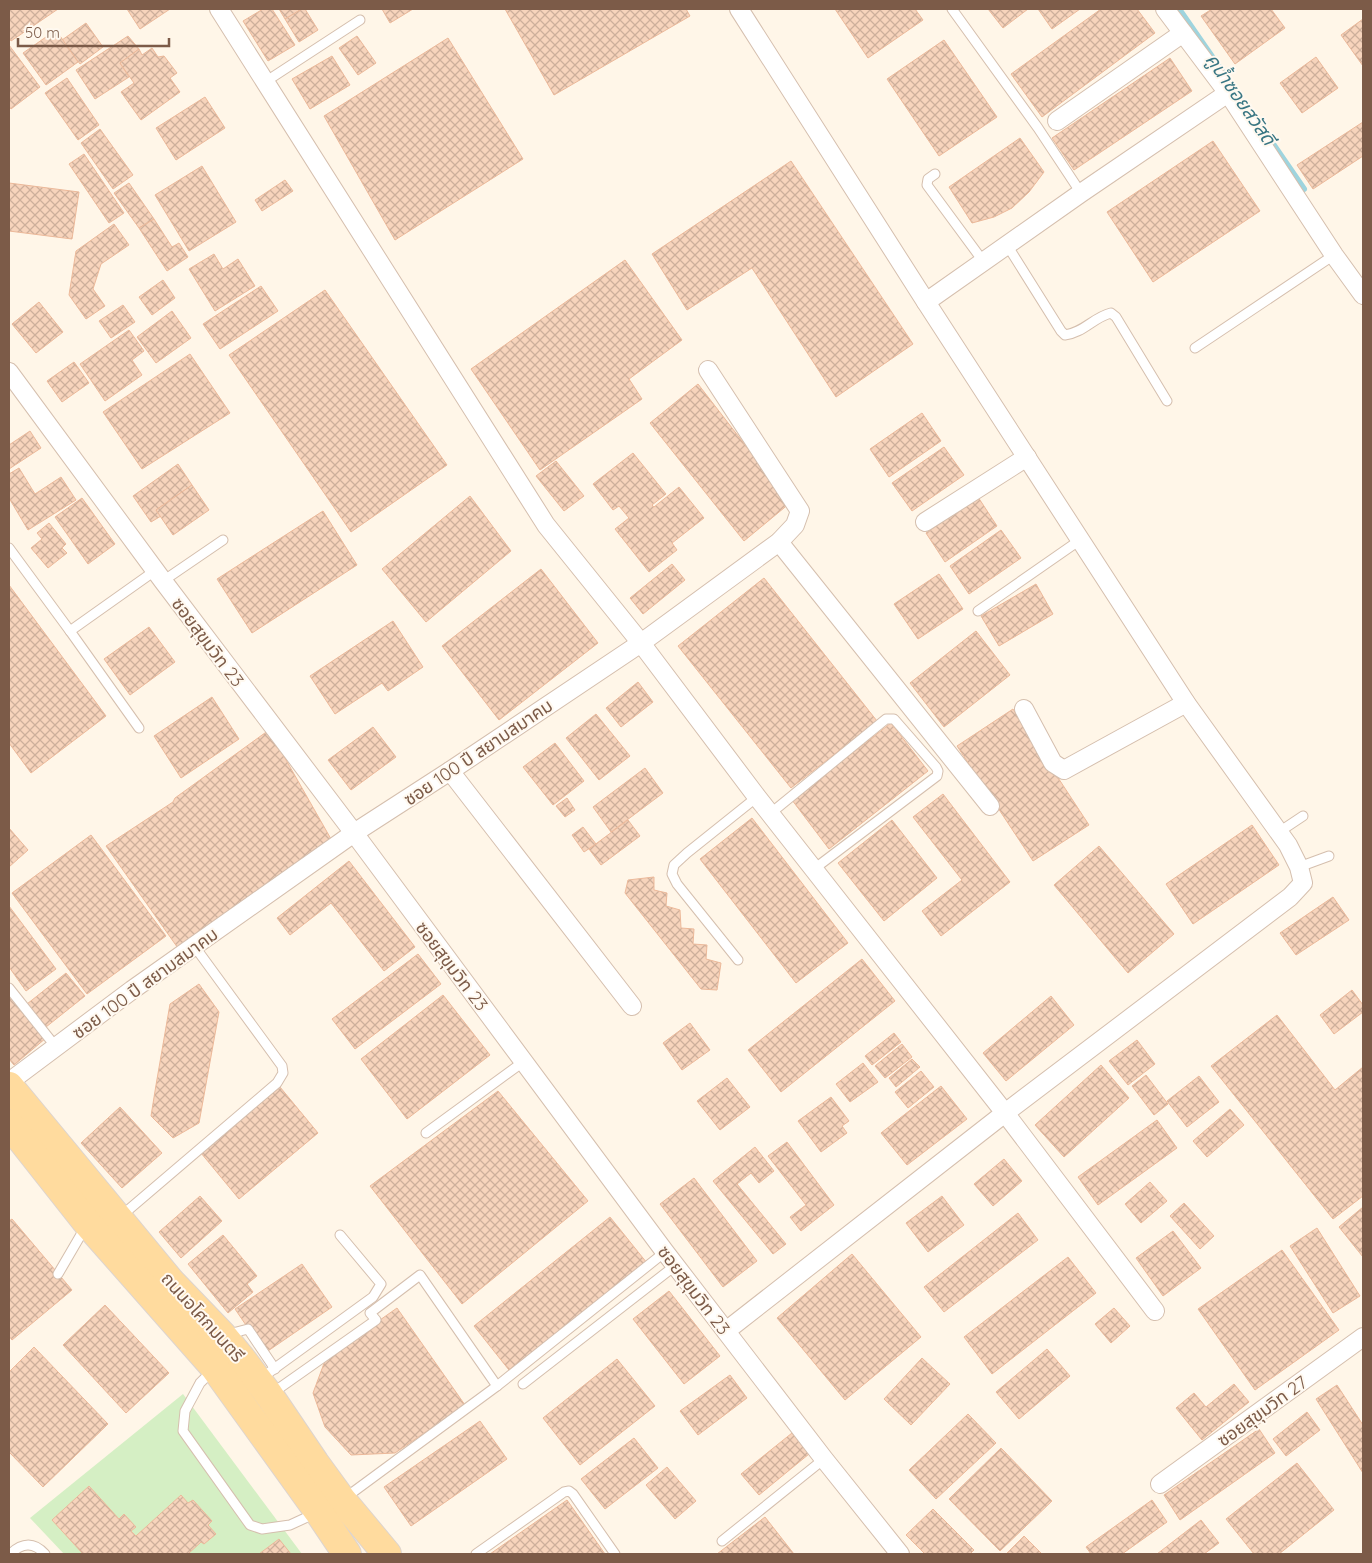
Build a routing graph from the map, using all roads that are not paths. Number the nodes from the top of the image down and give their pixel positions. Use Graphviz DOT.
graph roads {
  1 [pos="219,9"];
  2 [pos="739,9"];
  3 [pos="952,9"];
  4 [pos="1166,9"];
  5 [pos="360,20"];
  6 [pos="1183,33"];
  7 [pos="265,82"];
  8 [pos="1228,94"];
  9 [pos="1057,121"];
  10 [pos="935,174"];
  11 [pos="1081,193"];
  12 [pos="1007,245"];
  13 [pos="1334,254"];
  14 [pos="983,262"];
  15 [pos="1363,295"];
  16 [pos="926,302"];
  17 [pos="1195,348"];
  18 [pos="708,370"];
  19 [pos="9,372"];
  20 [pos="1167,400"];
  21 [pos="1027,457"];
  22 [pos="925,522"];
  23 [pos="223,540"];
  24 [pos="1080,540"];
  25 [pos="779,542"];
  26 [pos="9,548"];
  27 [pos="159,576"];
  28 [pos="978,611"];
  29 [pos="70,631"];
  30 [pos="641,643"];
  31 [pos="1186,703"];
  32 [pos="1024,710"];
  33 [pos="139,728"];
  34 [pos="450,771"];
  35 [pos="757,797"];
  36 [pos="990,806"];
  37 [pos="771,814"];
  38 [pos="1303,816"];
  39 [pos="1279,832"];
  40 [pos="354,834"];
  41 [pos="1330,856"];
  42 [pos="1299,867"];
  43 [pos="814,869"];
  44 [pos="195,947"];
  45 [pos="738,960"];
  46 [pos="9,988"];
  47 [pos="632,1006"];
  48 [pos="56,1047"];
  49 [pos="523,1062"];
  50 [pos="9,1082"];
  51 [pos="9,1086"];
  52 [pos="1004,1113"];
  53 [pos="9,1124"];
  54 [pos="426,1133"];
  55 [pos="118,1218"];
  56 [pos="88,1224"];
  57 [pos="340,1235"];
  58 [pos="671,1259"];
  59 [pos="58,1274"];
  60 [pos="1155,1311"];
  61 [pos="726,1331"];
  62 [pos="1363,1337"];
  63 [pos="215,1368"];
  64 [pos="267,1381"];
  65 [pos="523,1384"];
  66 [pos="497,1386"];
  67 [pos="824,1458"];
  68 [pos="1160,1484"];
  69 [pos="342,1500"];
  70 [pos="318,1511"];
  71 [pos="722,1541"];
  72 [pos="340,1549"];
  73 [pos="10,1554"];
  74 [pos="45,1554"];
  75 [pos="387,1554"];
  76 [pos="476,1554"];
  77 [pos="615,1554"];
  78 [pos="900,1554"];
  1 -- 7 [label="street"];
  2 -- 16 [label="street"];
  3 -- 11 [label="lane"];
  4 -- 6 [label="street"];
  5 -- 7 [label="lane"];
  6 -- 8 [label="street"];
  6 -- 9 [label="street"];
  7 -- 30 [label="street"];
  8 -- 11 [label="street"];
  8 -- 13 [label="street"];
  10 -- 14 [label="lane"];
  11 -- 12 [label="street"];
  12 -- 14 [label="street"];
  12 -- 20 [label="lane"];
  13 -- 15 [label="street"];
  13 -- 17 [label="lane"];
  14 -- 16 [label="street"];
  16 -- 21 [label="street"];
  18 -- 25 [label="street, ซอย 100 ปี สยามสมาคม"];
  19 -- 27 [label="street, ซอยสุขุมวิท 23"];
  21 -- 22 [label="street"];
  21 -- 24 [label="street"];
  23 -- 27 [label="lane"];
  24 -- 28 [label="lane"];
  24 -- 31 [label="street"];
  25 -- 30 [label="street, ซอย 100 ปี สยามสมาคม"];
  25 -- 36 [label="street"];
  26 -- 29 [label="lane"];
  27 -- 29 [label="lane"];
  27 -- 40 [label="street, ซอยสุขุมวิท 23"];
  29 -- 33 [label="lane"];
  30 -- 34 [label="street, ซอย 100 ปี สยามสมาคม"];
  30 -- 35 [label="street"];
  31 -- 32 [label="street"];
  31 -- 39 [label="street"];
  34 -- 40 [label="street, ซอย 100 ปี สยามสมาคม"];
  34 -- 47 [label="street"];
  35 -- 37 [label="street"];
  35 -- 45 [label="lane"];
  37 -- 43 [label="street"];
  37 -- 43 [label="lane"];
  38 -- 39 [label="lane"];
  39 -- 42 [label="street"];
  40 -- 44 [label="street, ซอย 100 ปี สยามสมาคม"];
  40 -- 49 [label="street, ซอยสุขุมวิท 23"];
  41 -- 42 [label="lane"];
  42 -- 52 [label="street"];
  43 -- 52 [label="street"];
  44 -- 48 [label="street, ซอย 100 ปี สยามสมาคม"];
  44 -- 55 [label="lane"];
  46 -- 48 [label="lane"];
  48 -- 50 [label="street, ซอย 100 ปี สยามสมาคม"];
  49 -- 54 [label="lane"];
  49 -- 58 [label="street, ซอยสุขุมวิท 23"];
  51 -- 55 [label="main road, ถนนอโศกมนตรี"];
  52 -- 60 [label="street"];
  52 -- 61 [label="street"];
  53 -- 56 [label="main road, ถนนอโศกมนตรี"];
  55 -- 64 [label="main road, ถนนอโศกมนตรี"];
  56 -- 59 [label="lane"];
  56 -- 63 [label="main road, ถนนอโศกมนตรี"];
  57 -- 64 [label="lane"];
  58 -- 61 [label="street, ซอยสุขุมวิท 23"];
  58 -- 65 [label="lane"];
  58 -- 66 [label="lane"];
  61 -- 67 [label="street, ซอยสุขุมวิท 23"];
  62 -- 68 [label="street, ซอยสุขุมวิท 27"];
  63 -- 70 [label="main road, ถนนอโศกมนตรี"];
  63 -- 70 [label="lane"];
  64 -- 66 [label="lane"];
  64 -- 69 [label="main road, ถนนอโศกมนตรี"];
  66 -- 69 [label="lane"];
  67 -- 71 [label="lane"];
  67 -- 78 [label="street, ซอยสุขุมวิท 23"];
  69 -- 75 [label="main road, ถนนอโศกมนตรี"];
  70 -- 72 [label="main road, ถนนอโศกมนตรี"];
  73 -- 74 [label="lane"];
  76 -- 77 [label="lane"];
}
